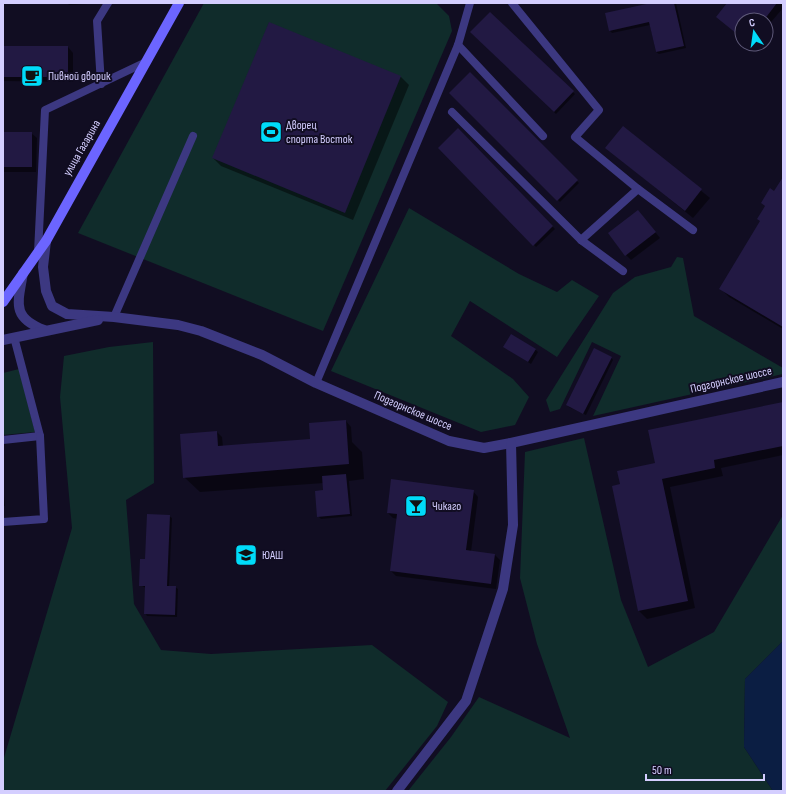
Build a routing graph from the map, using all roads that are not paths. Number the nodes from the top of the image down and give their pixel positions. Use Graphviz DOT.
graph roads {
  1 [pos="108,3"];
  2 [pos="179,3"];
  3 [pos="470,3"];
  4 [pos="512,3"];
  5 [pos="458,45"];
  6 [pos="146,62"];
  7 [pos="101,84"];
  8 [pos="452,112"];
  9 [pos="193,136"];
  10 [pos="543,136"];
  11 [pos="638,189"];
  12 [pos="693,230"];
  13 [pos="581,240"];
  14 [pos="46,241"];
  15 [pos="38,252"];
  16 [pos="623,271"];
  17 [pos="23,273"];
  18 [pos="3,302"];
  19 [pos="114,317"];
  20 [pos="44,330"];
  21 [pos="14,337"];
  22 [pos="3,340"];
  23 [pos="783,382"];
  24 [pos="316,383"];
  25 [pos="40,436"];
  26 [pos="3,440"];
  27 [pos="511,443"];
  28 [pos="3,522"];
  29 [pos="397,791"];
  1 -- 7 [label="lane"];
  2 -- 6 [label="main road, улица Гагарина"];
  3 -- 5 [label="lane"];
  4 -- 11 [label="lane"];
  5 -- 10 [label="lane"];
  5 -- 24 [label="lane"];
  6 -- 7 [label="lane"];
  6 -- 14 [label="main road, улица Гагарина"];
  7 -- 15 [label="lane"];
  8 -- 13 [label="lane"];
  9 -- 19 [label="lane"];
  11 -- 12 [label="lane"];
  11 -- 13 [label="lane"];
  13 -- 16 [label="lane"];
  14 -- 15 [label="main road, улица Гагарина"];
  14 -- 19 [label="street"];
  15 -- 17 [label="main road, улица Гагарина"];
  17 -- 18 [label="main road, улица Гагарина"];
  17 -- 20 [label="street"];
  19 -- 20 [label="street"];
  19 -- 24 [label="street, Подгорнское шоссе"];
  20 -- 21 [label="street"];
  21 -- 22 [label="street"];
  21 -- 25 [label="lane"];
  23 -- 27 [label="street, Подгорнское шоссе"];
  24 -- 27 [label="street, Подгорнское шоссе"];
  25 -- 26 [label="lane"];
  25 -- 28 [label="lane"];
  27 -- 29 [label="street"];
}
